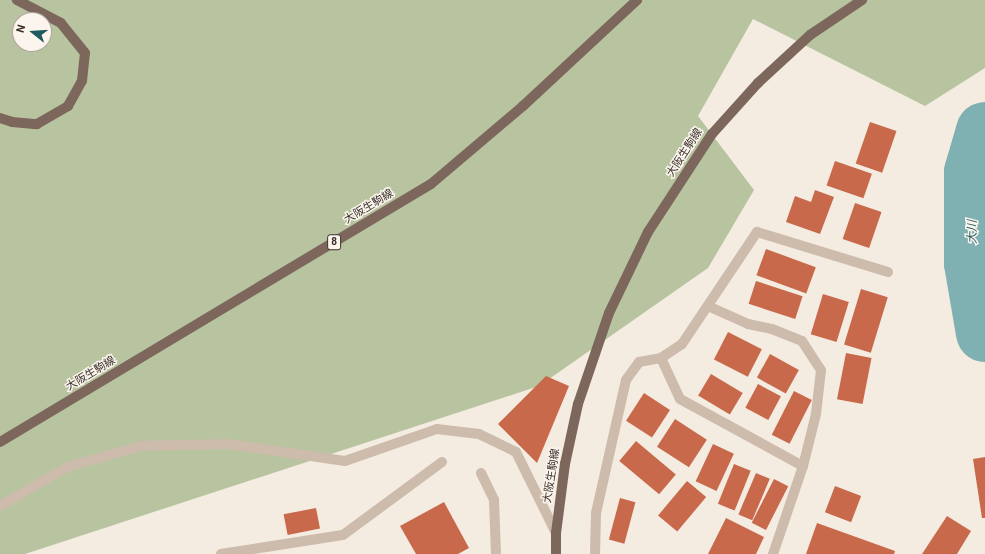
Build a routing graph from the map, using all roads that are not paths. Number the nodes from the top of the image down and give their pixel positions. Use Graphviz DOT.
graph roads {
  1 [pos="17,0"];
  2 [pos="637,0"];
  3 [pos="862,0"];
  4 [pos="0,118"];
  5 [pos="888,272"];
  6 [pos="708,306"];
  7 [pos="661,358"];
  8 [pos="0,442"];
  9 [pos="442,462"];
  10 [pos="803,466"];
  11 [pos="481,473"];
  12 [pos="0,506"];
  13 [pos="556,533"];
  14 [pos="221,554"];
  15 [pos="496,554"];
  16 [pos="556,554"];
  17 [pos="595,554"];
  18 [pos="773,554"];
  1 -- 4 [label="main road"];
  2 -- 8 [label="main road, 大阪生駒線 / 8"];
  3 -- 13 [label="main road, 大阪生駒線"];
  5 -- 6 [label="street"];
  6 -- 7 [label="street"];
  6 -- 10 [label="street"];
  7 -- 10 [label="street"];
  7 -- 17 [label="street"];
  9 -- 14 [label="street"];
  10 -- 18 [label="street"];
  11 -- 15 [label="street"];
  12 -- 13 [label="street"];
  13 -- 16 [label="main road, 大阪生駒線"];
}
